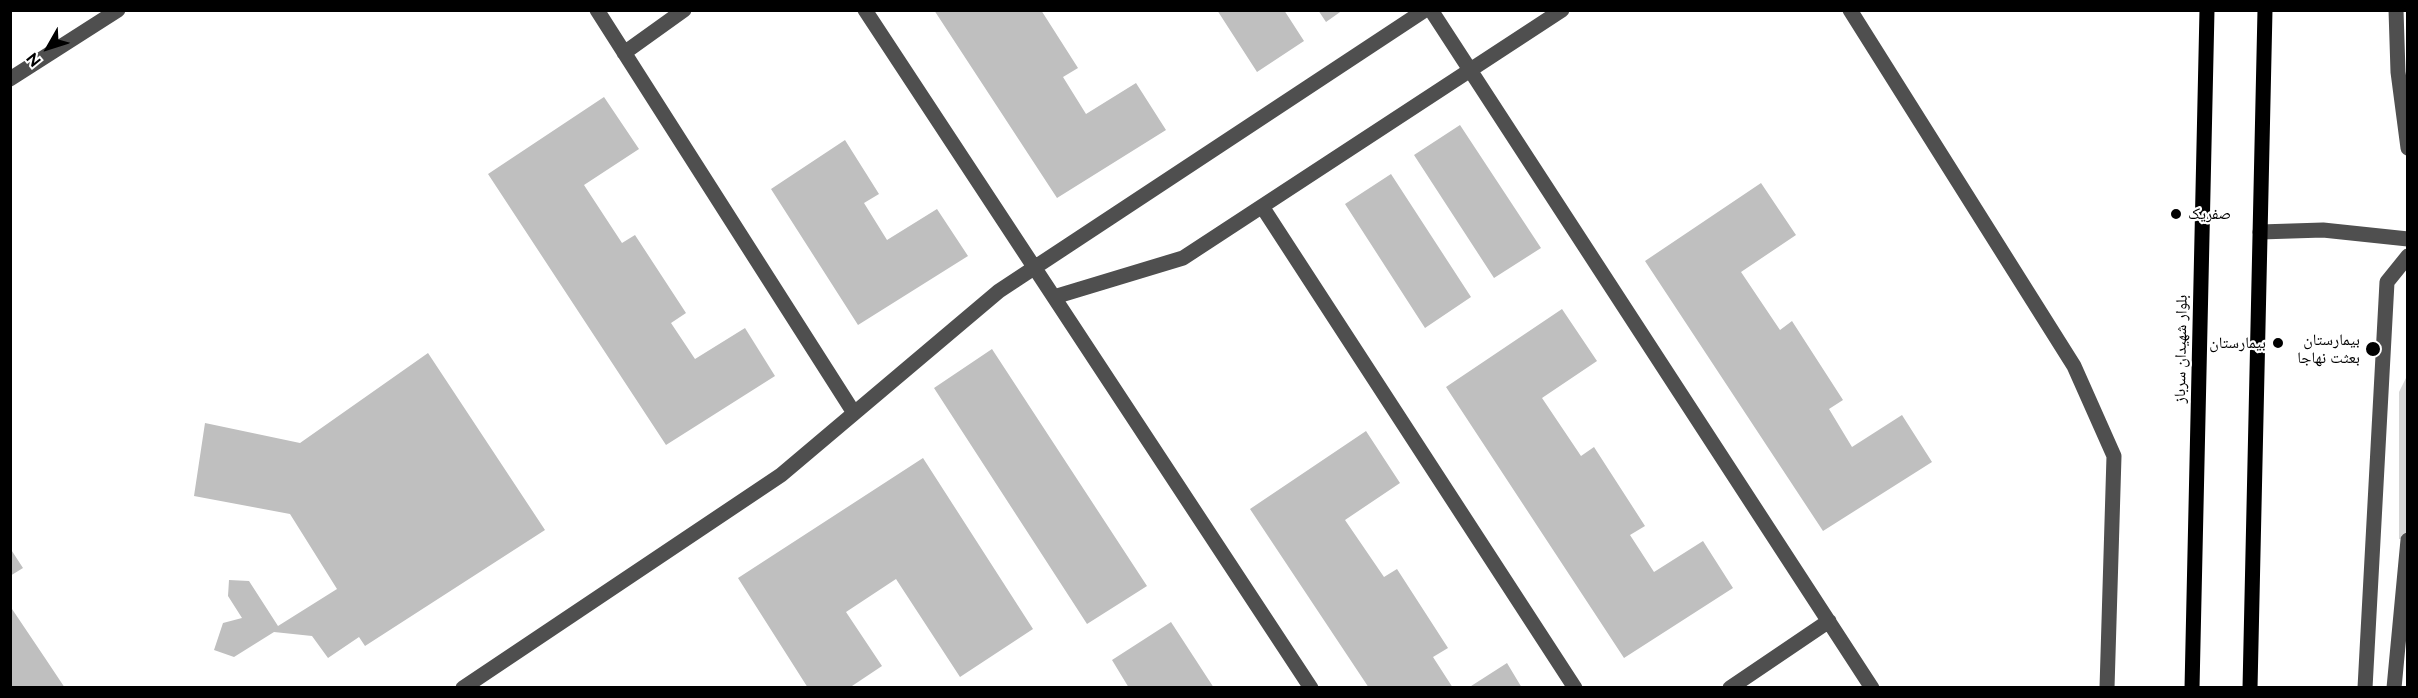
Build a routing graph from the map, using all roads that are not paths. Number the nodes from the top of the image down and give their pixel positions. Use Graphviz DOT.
graph roads {
  1 [pos="118,10"];
  2 [pos="597,10"];
  3 [pos="684,10"];
  4 [pos="865,10"];
  5 [pos="1425,10"];
  6 [pos="1431,10"];
  7 [pos="1562,10"];
  8 [pos="1850,10"];
  9 [pos="2207,10"];
  10 [pos="2265,10"];
  11 [pos="2396,10"];
  12 [pos="624,53"];
  13 [pos="1470,71"];
  14 [pos="10,80"];
  15 [pos="2408,148"];
  16 [pos="1263,208"];
  17 [pos="2260,232"];
  18 [pos="2408,239"];
  19 [pos="2408,256"];
  20 [pos="1035,267"];
  21 [pos="1054,297"];
  22 [pos="854,413"];
  23 [pos="2408,540"];
  24 [pos="1828,621"];
  25 [pos="463,687"];
  26 [pos="1311,687"];
  27 [pos="1575,687"];
  28 [pos="1730,687"];
  29 [pos="1872,687"];
  30 [pos="2107,687"];
  31 [pos="2192,687"];
  32 [pos="2250,687"];
  33 [pos="2365,687"];
  34 [pos="2394,687"];
  1 -- 14 [label="lane"];
  2 -- 12 [label="lane"];
  3 -- 12 [label="lane"];
  4 -- 20 [label="lane"];
  5 -- 20 [label="lane"];
  6 -- 13 [label="lane"];
  7 -- 13 [label="lane"];
  8 -- 30 [label="lane"];
  9 -- 31 [label="main road, بلوار شهیدان سرباز"];
  10 -- 17 [label="main road"];
  11 -- 15 [label="lane"];
  12 -- 22 [label="lane"];
  13 -- 16 [label="lane"];
  13 -- 24 [label="lane"];
  16 -- 21 [label="lane"];
  16 -- 27 [label="lane"];
  17 -- 18 [label="lane"];
  17 -- 32 [label="main road"];
  19 -- 33 [label="lane"];
  20 -- 21 [label="lane"];
  20 -- 22 [label="lane"];
  21 -- 26 [label="lane"];
  22 -- 25 [label="lane"];
  23 -- 34 [label="lane"];
  24 -- 28 [label="lane"];
  24 -- 29 [label="lane"];
}
